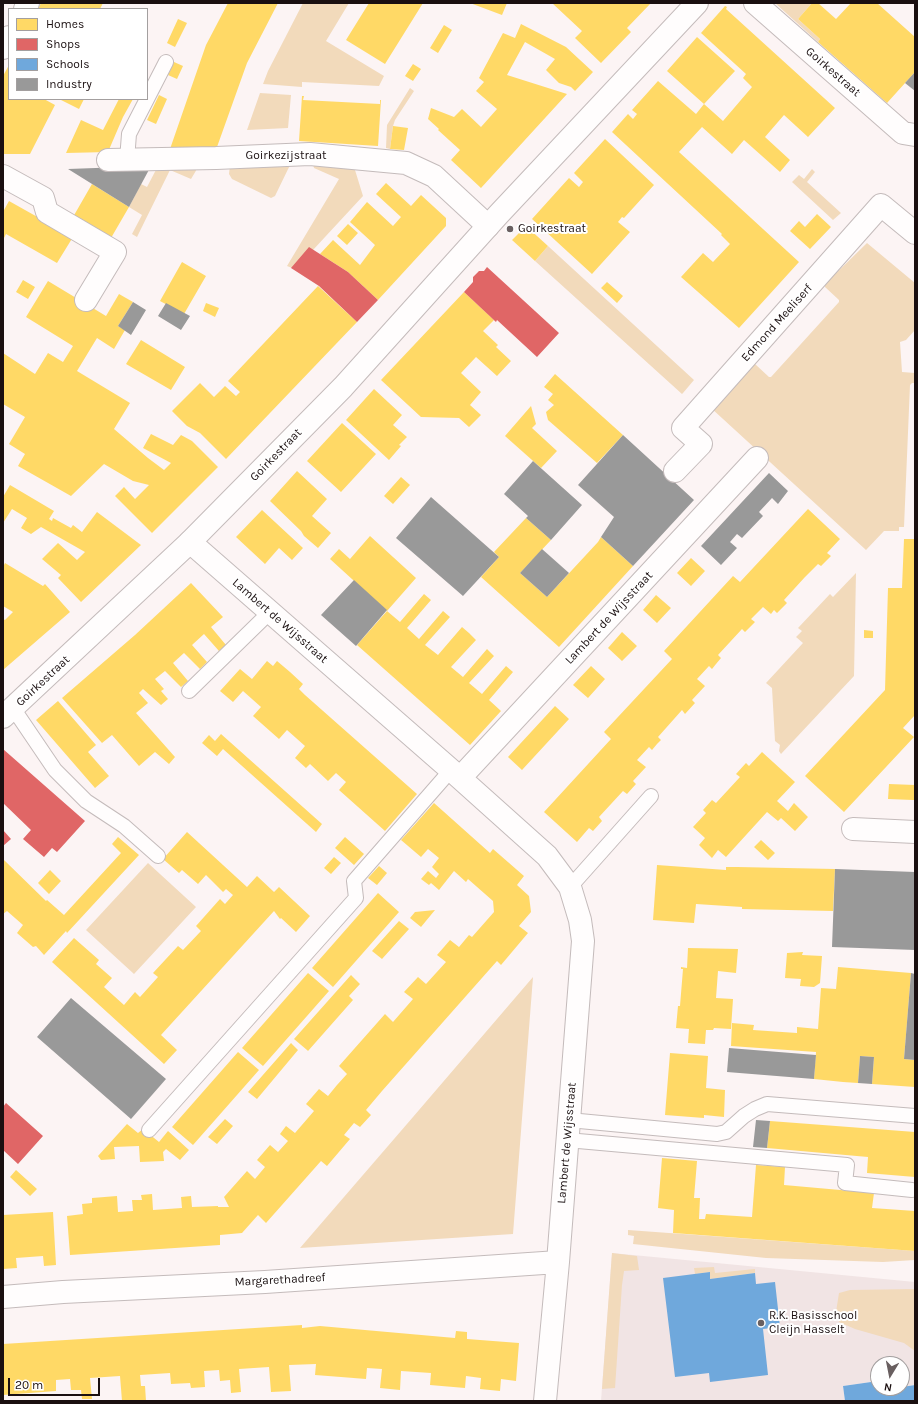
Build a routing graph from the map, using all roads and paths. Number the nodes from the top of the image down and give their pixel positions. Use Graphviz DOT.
graph roads {
  1 [pos="697,3"];
  2 [pos="755,3"];
  3 [pos="8,39"];
  4 [pos="3,48"];
  5 [pos="166,62"];
  6 [pos="148,97"];
  7 [pos="146,100"];
  8 [pos="915,135"];
  9 [pos="118,160"];
  10 [pos="3,176"];
  11 [pos="488,226"];
  12 [pos="915,233"];
  13 [pos="86,300"];
  14 [pos="757,458"];
  15 [pos="675,471"];
  16 [pos="190,542"];
  17 [pos="270,612"];
  18 [pos="189,691"];
  19 [pos="8,712"];
  20 [pos="456,774"];
  21 [pos="651,796"];
  22 [pos="853,829"];
  23 [pos="915,832"];
  24 [pos="158,856"];
  25 [pos="570,887"];
  26 [pos="915,1116"];
  27 [pos="149,1130"];
  28 [pos="568,1130"];
  29 [pos="912,1190"];
  30 [pos="558,1262"];
  31 [pos="3,1297"];
  32 [pos="545,1401"];
  1 -- 11 [label="street, Goirkestraat"];
  2 -- 8 [label="street, Goirkestraat"];
  3 -- 4 [label="street"];
  5 -- 6 [label="lane"];
  7 -- 9 [label="lane"];
  9 -- 11 [label="street, Goirkezijstraat"];
  10 -- 13 [label="street"];
  11 -- 16 [label="street, Goirkestraat"];
  12 -- 15 [label="street, Edmond Meeliserf"];
  14 -- 20 [label="street, Lambert de Wijsstraat"];
  16 -- 17 [label="street, Lambert de Wijsstraat"];
  16 -- 19 [label="street, Goirkestraat"];
  17 -- 18 [label="lane"];
  17 -- 20 [label="street, Lambert de Wijsstraat"];
  19 -- 24 [label="lane"];
  20 -- 25 [label="street, Lambert de Wijsstraat"];
  20 -- 27 [label="lane"];
  21 -- 25 [label="lane"];
  22 -- 23 [label="street"];
  25 -- 28 [label="street, Lambert de Wijsstraat"];
  26 -- 28 [label="lane"];
  28 -- 29 [label="lane"];
  28 -- 30 [label="street, Lambert de Wijsstraat"];
  30 -- 31 [label="street, Margarethadreef"];
  30 -- 32 [label="street, Lambert de Wijsstraat"];
}
